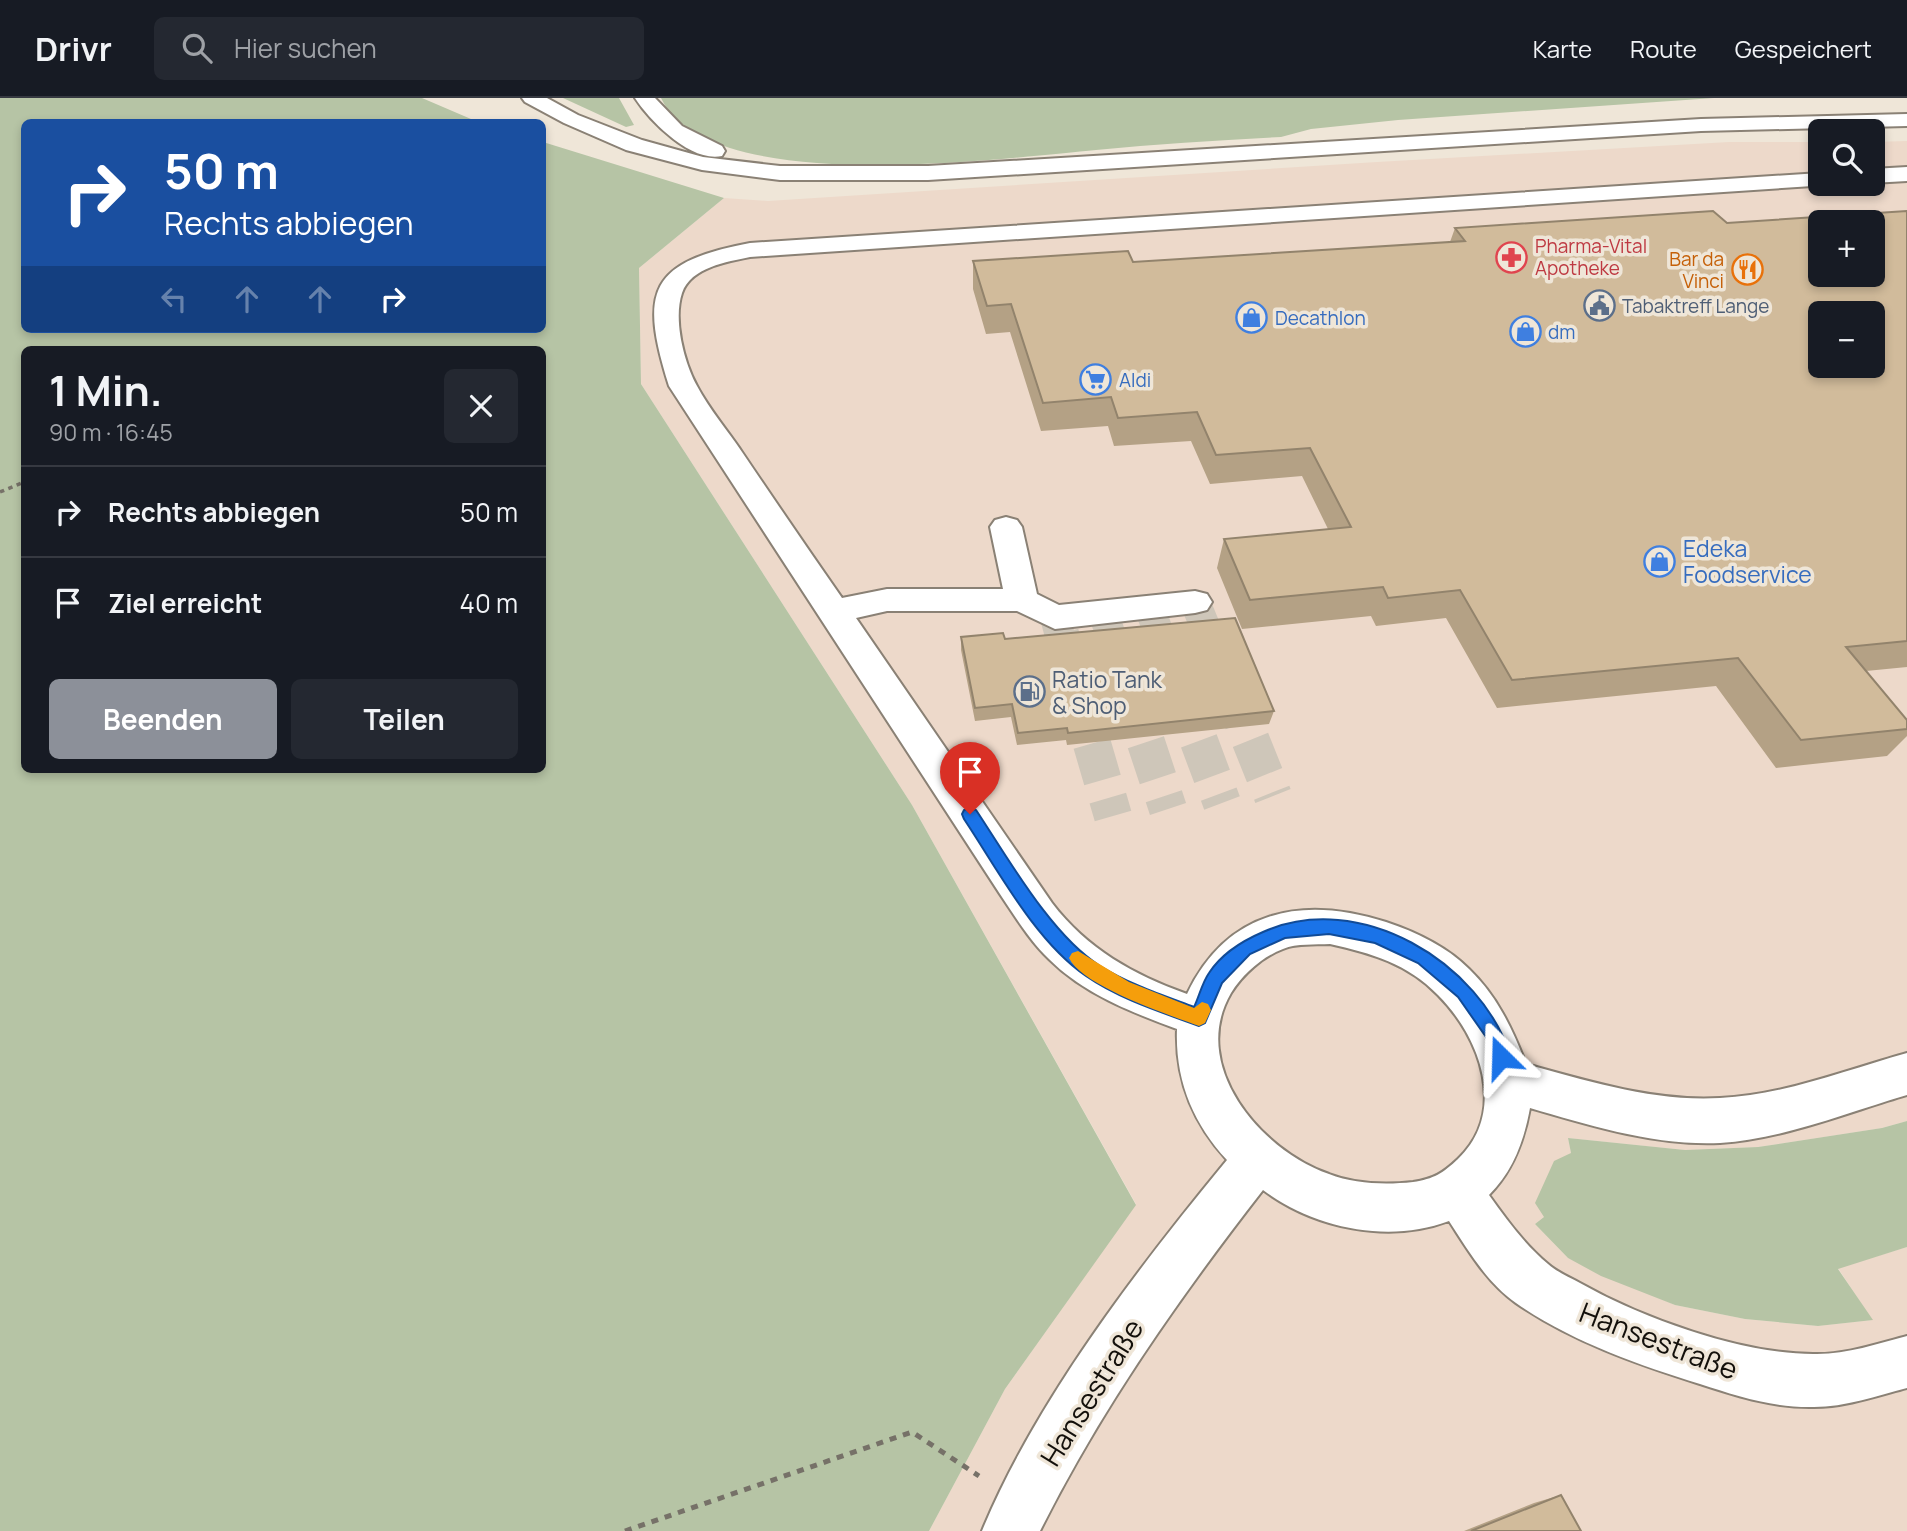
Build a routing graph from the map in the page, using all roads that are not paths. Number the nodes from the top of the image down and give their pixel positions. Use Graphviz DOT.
graph roads {
  1 [pos="532,98"];
  2 [pos="645,98"];
  3 [pos="1907,106"];
  4 [pos="1907,120"];
  5 [pos="1255,152"];
  6 [pos="833,173"];
  7 [pos="1907,174"];
  8 [pos="1885,175"];
  9 [pos="1808,181"];
  10 [pos="1006,527"];
  11 [pos="1023,600"];
  12 [pos="1195,602"];
  13 [pos="837,613"];
  14 [pos="1199,1018"];
  15 [pos="1907,1074"];
  16 [pos="1509,1081"];
  17 [pos="1257,1160"];
  18 [pos="1458,1193"];
  19 [pos="1907,1362"];
  20 [pos="1017,1518"];
  1 -- 6 [label="main road"];
  2 -- 6 [label="main road"];
  3 -- 5 [label="main road"];
  4 -- 5 [label="main road"];
  5 -- 6 [label="main road"];
  7 -- 8 [label="main road"];
  9 -- 13 [label="main road"];
  10 -- 11 [label="main road"];
  11 -- 12 [label="main road"];
  11 -- 13 [label="main road"];
  13 -- 14 [label="main road"];
  14 -- 16 [label="main road"];
  14 -- 17 [label="main road"];
  15 -- 16 [label="main road"];
  16 -- 18 [label="main road"];
  17 -- 18 [label="main road"];
  17 -- 20 [label="main road, Hansestraße"];
  18 -- 19 [label="main road, Hansestraße"];
}
